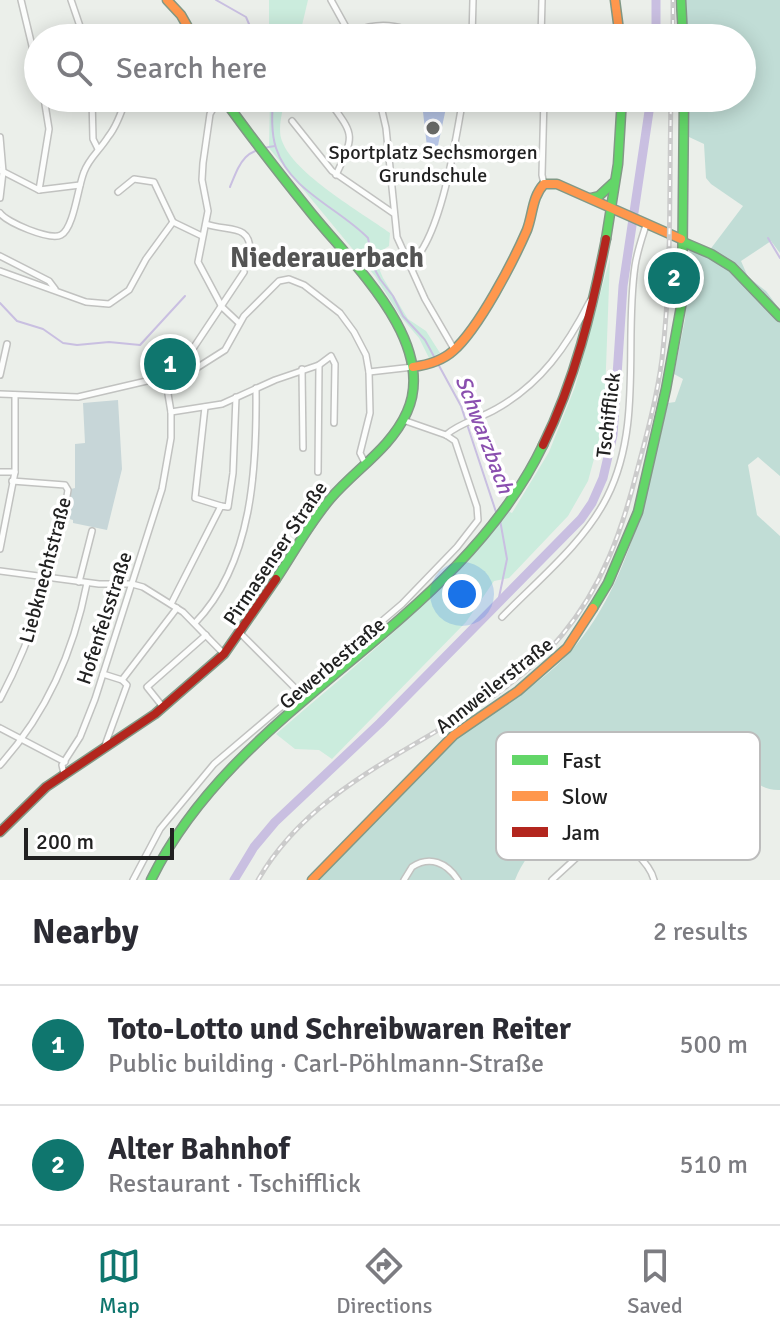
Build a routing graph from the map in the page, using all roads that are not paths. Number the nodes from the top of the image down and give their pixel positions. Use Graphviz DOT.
graph roads {
  1 [pos="21,0"];
  2 [pos="71,0"];
  3 [pos="167,0"];
  4 [pos="331,0"];
  5 [pos="473,0"];
  6 [pos="542,0"];
  7 [pos="615,0"];
  8 [pos="681,0"];
  9 [pos="27,24"];
  10 [pos="79,24"];
  11 [pos="186,24"];
  12 [pos="344,24"];
  13 [pos="472,24"];
  14 [pos="541,24"];
  15 [pos="618,24"];
  16 [pos="682,24"];
  17 [pos="46,112"];
  18 [pos="92,112"];
  19 [pos="120,112"];
  20 [pos="211,112"];
  21 [pos="232,112"];
  22 [pos="336,112"];
  23 [pos="382,112"];
  24 [pos="460,112"];
  25 [pos="544,112"];
  26 [pos="621,112"];
  27 [pos="684,112"];
  28 [pos="292,121"];
  29 [pos="0,137"];
  30 [pos="98,149"];
  31 [pos="2,171"];
  32 [pos="336,175"];
  33 [pos="614,182"];
  34 [pos="544,184"];
  35 [pos="80,185"];
  36 [pos="39,190"];
  37 [pos="118,192"];
  38 [pos="0,198"];
  39 [pos="590,199"];
  40 [pos="611,208"];
  41 [pos="0,213"];
  42 [pos="393,214"];
  43 [pos="173,222"];
  44 [pos="206,224"];
  45 [pos="644,224"];
  46 [pos="202,236"];
  47 [pos="682,241"];
  48 [pos="250,252"];
  49 [pos="0,256"];
  50 [pos="409,265"];
  51 [pos="0,271"];
  52 [pos="244,272"];
  53 [pos="56,290"];
  54 [pos="594,294"];
  55 [pos="222,307"];
  56 [pos="780,317"];
  57 [pos="239,323"];
  58 [pos="7,344"];
  59 [pos="454,350"];
  60 [pos="1,362"];
  61 [pos="319,365"];
  62 [pos="179,367"];
  63 [pos="413,367"];
  64 [pos="302,369"];
  65 [pos="369,372"];
  66 [pos="0,375"];
  67 [pos="166,382"];
  68 [pos="256,388"];
  69 [pos="0,394"];
  70 [pos="15,395"];
  71 [pos="236,397"];
  72 [pos="205,407"];
  73 [pos="171,412"];
  74 [pos="403,420"];
  75 [pos="334,423"];
  76 [pos="446,435"];
  77 [pos="303,448"];
  78 [pos="365,463"];
  79 [pos="0,472"];
  80 [pos="15,472"];
  81 [pos="318,472"];
  82 [pos="12,481"];
  83 [pos="221,506"];
  84 [pos="92,531"];
  85 [pos="0,549"];
  86 [pos="0,571"];
  87 [pos="46,577"];
  88 [pos="79,582"];
  89 [pos="87,583"];
  90 [pos="132,584"];
  91 [pos="171,604"];
  92 [pos="177,608"];
  93 [pos="502,617"];
  94 [pos="195,623"];
  95 [pos="240,633"];
  96 [pos="206,635"];
  97 [pos="224,654"];
  98 [pos="103,674"];
  99 [pos="122,680"];
  100 [pos="299,692"];
  101 [pos="0,699"];
  102 [pos="163,707"];
  103 [pos="0,728"];
  104 [pos="21,741"];
  105 [pos="104,748"];
  106 [pos="65,762"];
  107 [pos="0,765"];
  108 [pos="64,774"];
  109 [pos="0,832"];
  110 [pos="574,860"];
  111 [pos="641,860"];
  112 [pos="133,880"];
  113 [pos="152,880"];
  114 [pos="312,880"];
  115 [pos="404,880"];
  116 [pos="458,880"];
  117 [pos="552,880"];
  118 [pos="654,880"];
  1 -- 9 [label="street"];
  2 -- 10 [label="street"];
  3 -- 11 [label="main road"];
  4 -- 12 [label="street"];
  5 -- 13 [label="street"];
  6 -- 14 [label="street"];
  7 -- 15 [label="main road"];
  8 -- 16 [label="main road"];
  17 -- 36 [label="street"];
  18 -- 30 [label="street"];
  19 -- 30 [label="street"];
  20 -- 44 [label="street"];
  21 -- 63 [label="main road"];
  22 -- 32 [label="street"];
  23 -- 42 [label="street"];
  24 -- 50 [label="street"];
  25 -- 34 [label="street"];
  26 -- 33 [label="main road"];
  27 -- 47 [label="main road"];
  28 -- 32 [label="street"];
  29 -- 31 [label="street"];
  30 -- 35 [label="street"];
  31 -- 36 [label="street"];
  31 -- 38 [label="street"];
  32 -- 42 [label="street"];
  33 -- 39 [label="main road"];
  33 -- 40 [label="main road"];
  34 -- 39 [label="main road"];
  34 -- 59 [label="main road"];
  35 -- 36 [label="street"];
  35 -- 41 [label="street"];
  37 -- 43 [label="street"];
  39 -- 40 [label="main road"];
  40 -- 45 [label="main road"];
  40 -- 54 [label="main road"];
  42 -- 50 [label="street"];
  43 -- 46 [label="street"];
  43 -- 53 [label="street"];
  44 -- 46 [label="street"];
  44 -- 48 [label="street"];
  45 -- 47 [label="main road"];
  45 -- 93 [label="street, Tschifflick"];
  46 -- 55 [label="street"];
  47 -- 56 [label="main road"];
  47 -- 114 [label="main road, Annweilerstraße"];
  49 -- 53 [label="street"];
  50 -- 59 [label="street"];
  51 -- 53 [label="street"];
  52 -- 55 [label="street"];
  54 -- 76 [label="street"];
  54 -- 113 [label="main road"];
  55 -- 57 [label="street"];
  55 -- 62 [label="street"];
  57 -- 62 [label="street"];
  57 -- 65 [label="street"];
  58 -- 60 [label="street"];
  59 -- 63 [label="main road"];
  60 -- 66 [label="street"];
  61 -- 64 [label="street"];
  61 -- 75 [label="street"];
  61 -- 81 [label="street"];
  62 -- 67 [label="street"];
  63 -- 65 [label="street"];
  63 -- 74 [label="main road"];
  64 -- 68 [label="street"];
  64 -- 77 [label="street"];
  65 -- 78 [label="street"];
  67 -- 70 [label="street"];
  67 -- 73 [label="street, Hofenfelsstraße"];
  68 -- 71 [label="street"];
  68 -- 94 [label="street"];
  69 -- 70 [label="street"];
  70 -- 80 [label="street"];
  71 -- 72 [label="street"];
  71 -- 83 [label="street"];
  72 -- 73 [label="street"];
  72 -- 83 [label="street"];
  73 -- 90 [label="street, Hofenfelsstraße"];
  74 -- 76 [label="street"];
  74 -- 78 [label="main road, Pirmasenser Straße"];
  76 -- 100 [label="street, Gewerbestraße"];
  78 -- 95 [label="main road, Pirmasenser Straße"];
  79 -- 80 [label="street"];
  80 -- 82 [label="street"];
  82 -- 85 [label="street"];
  82 -- 87 [label="street, Liebknechtstraße"];
  83 -- 91 [label="street"];
  84 -- 88 [label="street"];
  86 -- 87 [label="street"];
  87 -- 88 [label="street"];
  87 -- 101 [label="street, Liebknechtstraße"];
  88 -- 89 [label="street"];
  89 -- 90 [label="street"];
  89 -- 104 [label="street"];
  90 -- 91 [label="street"];
  90 -- 98 [label="street, Hofenfelsstraße"];
  91 -- 92 [label="street"];
  92 -- 94 [label="street"];
  92 -- 99 [label="street"];
  94 -- 96 [label="street"];
  95 -- 97 [label="main road, Pirmasenser Straße"];
  95 -- 100 [label="street"];
  96 -- 97 [label="street"];
  96 -- 102 [label="street"];
  97 -- 102 [label="main road, Pirmasenser Straße"];
  98 -- 99 [label="street"];
  98 -- 106 [label="street, Hofenfelsstraße"];
  99 -- 105 [label="street"];
  100 -- 112 [label="street, Gewerbestraße"];
  102 -- 105 [label="main road, Pirmasenser Straße"];
  103 -- 104 [label="street"];
  104 -- 106 [label="street"];
  104 -- 107 [label="street"];
  105 -- 108 [label="main road, Pirmasenser Straße"];
  106 -- 108 [label="street, Hofenfelsstraße"];
  108 -- 109 [label="main road"];
  110 -- 117 [label="street"];
  111 -- 118 [label="street"];
  115 -- 116 [label="street"];
}
